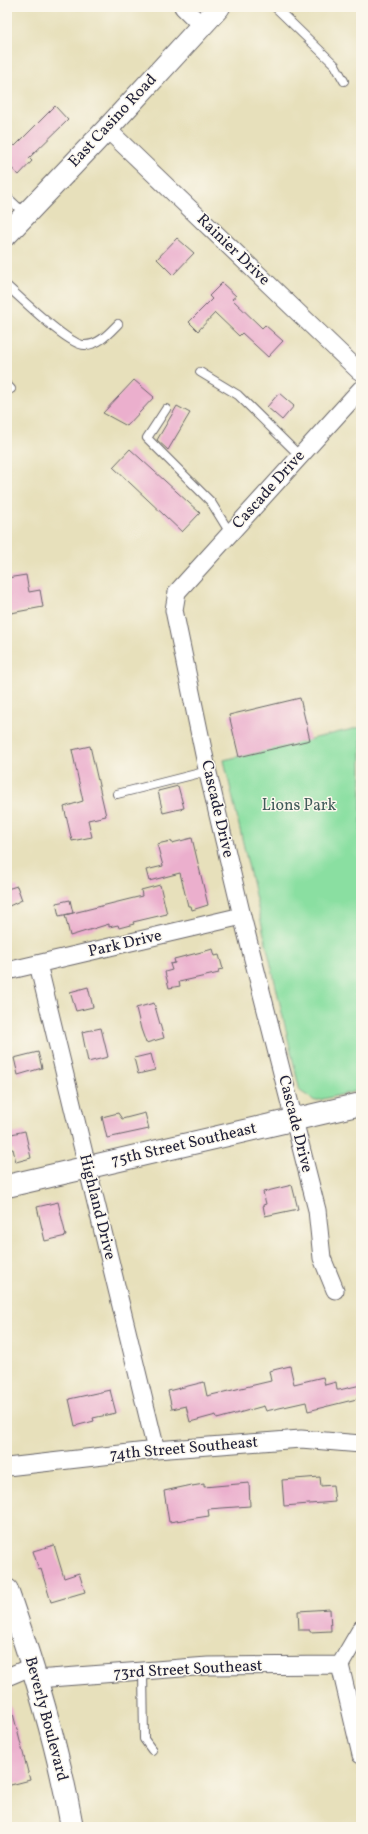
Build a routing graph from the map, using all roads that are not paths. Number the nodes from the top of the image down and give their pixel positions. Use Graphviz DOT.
graph roads {
  1 [pos="182,7"];
  2 [pos="219,7"];
  3 [pos="275,7"];
  4 [pos="202,25"];
  5 [pos="344,81"];
  6 [pos="107,130"];
  7 [pos="7,197"];
  8 [pos="26,215"];
  9 [pos="7,234"];
  10 [pos="7,286"];
  11 [pos="118,324"];
  12 [pos="359,371"];
  13 [pos="200,372"];
  14 [pos="361,389"];
  15 [pos="166,408"];
  16 [pos="300,456"];
  17 [pos="230,533"];
  18 [pos="208,771"];
  19 [pos="117,794"];
  20 [pos="242,916"];
  21 [pos="38,964"];
  22 [pos="7,971"];
  23 [pos="361,1104"];
  24 [pos="293,1119"];
  25 [pos="87,1168"];
  26 [pos="7,1186"];
  27 [pos="335,1290"];
  28 [pos="361,1444"];
  29 [pos="156,1450"];
  30 [pos="7,1467"];
  31 [pos="7,1590"];
  32 [pos="361,1628"];
  33 [pos="340,1665"];
  34 [pos="143,1671"];
  35 [pos="35,1672"];
  36 [pos="7,1677"];
  37 [pos="152,1750"];
  38 [pos="361,1755"];
  39 [pos="72,1827"];
  1 -- 4 [label="street"];
  2 -- 4 [label="street, East Casino Road"];
  3 -- 5 [label="lane"];
  4 -- 6 [label="street, East Casino Road"];
  6 -- 8 [label="street, East Casino Road"];
  6 -- 12 [label="street, Rainier Drive"];
  7 -- 8 [label="lane"];
  8 -- 9 [label="street, East Casino Road"];
  10 -- 11 [label="lane"];
  13 -- 16 [label="lane"];
  14 -- 16 [label="street, Cascade Drive"];
  15 -- 17 [label="lane"];
  16 -- 17 [label="street, Cascade Drive"];
  17 -- 18 [label="street, Cascade Drive"];
  18 -- 19 [label="lane"];
  18 -- 20 [label="street, Cascade Drive"];
  20 -- 21 [label="street, Park Drive"];
  20 -- 24 [label="street, Cascade Drive"];
  21 -- 22 [label="street, Park Drive"];
  21 -- 25 [label="street, Highland Drive"];
  23 -- 24 [label="street, 75th Street Southeast"];
  24 -- 25 [label="street, 75th Street Southeast"];
  24 -- 27 [label="street, Cascade Drive"];
  25 -- 26 [label="street, 75th Street Southeast"];
  25 -- 29 [label="street, Highland Drive"];
  28 -- 29 [label="street, 74th Street Southeast"];
  29 -- 30 [label="street, 74th Street Southeast"];
  31 -- 35 [label="street, Beverly Boulevard"];
  32 -- 33 [label="street"];
  33 -- 34 [label="street, 73rd Street Southeast"];
  33 -- 38 [label="street"];
  34 -- 35 [label="street, 73rd Street Southeast"];
  34 -- 37 [label="lane"];
  35 -- 36 [label="street, 73rd Street Southeast"];
  35 -- 39 [label="street, Beverly Boulevard"];
}
